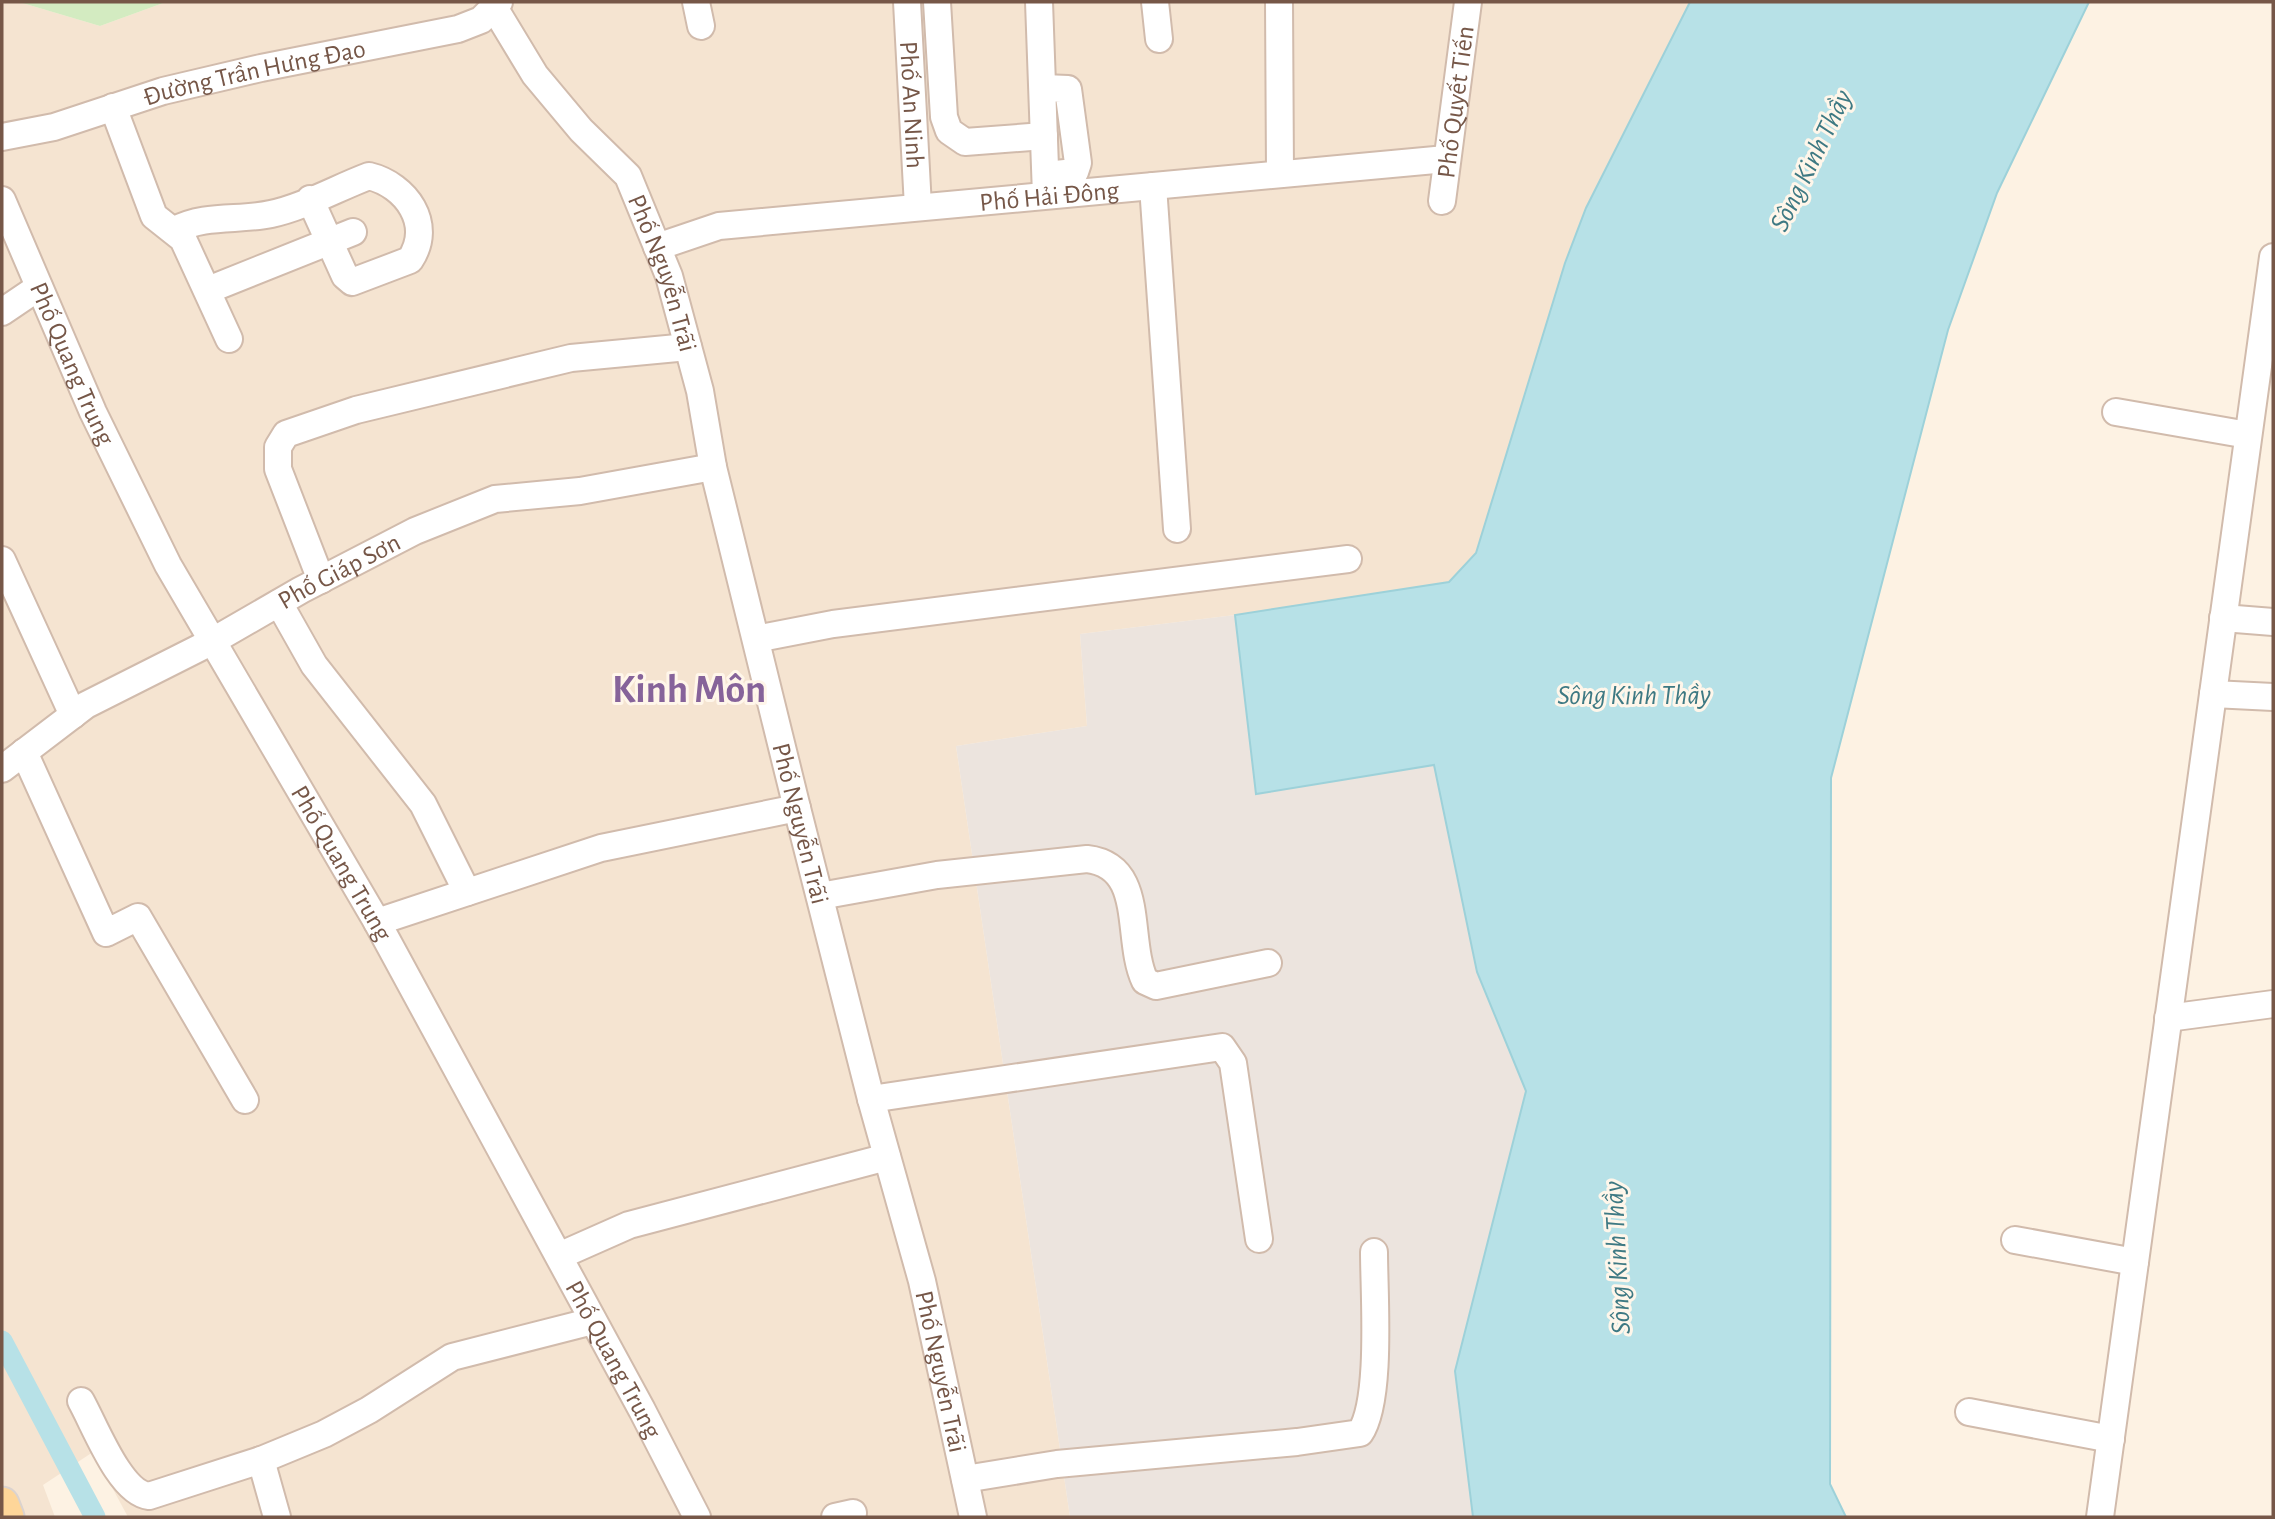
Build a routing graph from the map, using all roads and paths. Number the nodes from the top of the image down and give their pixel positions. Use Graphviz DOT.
graph roads {
  1 [pos="907,2"];
  2 [pos="937,2"];
  3 [pos="1039,2"];
  4 [pos="1155,2"];
  5 [pos="1279,2"];
  6 [pos="1468,2"];
  7 [pos="497,5"];
  8 [pos="1159,39"];
  9 [pos="1042,88"];
  10 [pos="113,107"];
  11 [pos="1044,136"];
  12 [pos="2,137"];
  13 [pos="1446,159"];
  14 [pos="1280,174"];
  15 [pos="1046,185"];
  16 [pos="1153,186"];
  17 [pos="310,199"];
  18 [pos="2,200"];
  19 [pos="1442,201"];
  20 [pos="918,207"];
  21 [pos="175,230"];
  22 [pos="341,237"];
  23 [pos="657,247"];
  24 [pos="2273,257"];
  25 [pos="39,287"];
  26 [pos="208,290"];
  27 [pos="2,312"];
  28 [pos="229,339"];
  29 [pos="688,347"];
  30 [pos="2267,351"];
  31 [pos="2263,403"];
  32 [pos="2116,412"];
  33 [pos="2248,435"];
  34 [pos="713,467"];
  35 [pos="1177,529"];
  36 [pos="1348,559"];
  37 [pos="2,560"];
  38 [pos="321,580"];
  39 [pos="279,603"];
  40 [pos="2223,618"];
  41 [pos="2273,622"];
  42 [pos="756,639"];
  43 [pos="211,642"];
  44 [pos="2213,694"];
  45 [pos="2273,697"];
  46 [pos="73,715"];
  47 [pos="24,752"];
  48 [pos="2,769"];
  49 [pos="797,808"];
  50 [pos="467,892"];
  51 [pos="820,896"];
  52 [pos="377,922"];
  53 [pos="1268,963"];
  54 [pos="2273,1004"];
  55 [pos="2168,1018"];
  56 [pos="871,1098"];
  57 [pos="245,1100"];
  58 [pos="887,1157"];
  59 [pos="1259,1239"];
  60 [pos="2015,1240"];
  61 [pos="1374,1252"];
  62 [pos="559,1256"];
  63 [pos="2135,1262"];
  64 [pos="593,1321"];
  65 [pos="81,1401"];
  66 [pos="1969,1412"];
  67 [pos="2111,1439"];
  68 [pos="261,1460"];
  69 [pos="965,1479"];
  70 [pos="2,1504"];
  71 [pos="7,1517"];
  72 [pos="277,1517"];
  73 [pos="697,1517"];
  74 [pos="973,1517"];
  75 [pos="2100,1517"];
  1 -- 20 [label="street, Phố An Ninh"];
  2 -- 11 [label="street"];
  3 -- 9 [label="street"];
  4 -- 8 [label="street"];
  5 -- 14 [label="street"];
  6 -- 13 [label="street, Phố Quyết Tiến"];
  7 -- 10 [label="street, Đường Trần Hưng Đạo"];
  7 -- 23 [label="street, Phố Nguyễn Trãi"];
  9 -- 11 [label="street"];
  9 -- 15 [label="street"];
  10 -- 12 [label="street, Đường Trần Hưng Đạo"];
  10 -- 21 [label="street"];
  11 -- 15 [label="street"];
  13 -- 14 [label="street, Phố Hải Đông"];
  13 -- 19 [label="street, Phố Quyết Tiến"];
  14 -- 16 [label="street, Phố Hải Đông"];
  15 -- 16 [label="street, Phố Hải Đông"];
  15 -- 20 [label="street, Phố Hải Đông"];
  16 -- 35 [label="street"];
  17 -- 21 [label="street"];
  17 -- 22 [label="street"];
  17 -- 22 [label="street"];
  18 -- 25 [label="street, Phố Quang Trung"];
  20 -- 23 [label="street, Phố Hải Đông"];
  21 -- 26 [label="street"];
  22 -- 26 [label="street"];
  23 -- 29 [label="street, Phố Nguyễn Trãi"];
  24 -- 30 [label="street"];
  25 -- 27 [label="street"];
  25 -- 43 [label="street, Phố Quang Trung"];
  26 -- 28 [label="street"];
  29 -- 34 [label="street, Phố Nguyễn Trãi"];
  29 -- 38 [label="street"];
  30 -- 31 [label="street"];
  31 -- 33 [label="street"];
  32 -- 33 [label="street"];
  33 -- 40 [label="street"];
  34 -- 38 [label="street, Phố Giáp Sơn"];
  34 -- 42 [label="street, Phố Nguyễn Trãi"];
  36 -- 42 [label="street"];
  37 -- 46 [label="street"];
  38 -- 39 [label="street, Phố Giáp Sơn"];
  39 -- 43 [label="street, Phố Giáp Sơn"];
  39 -- 50 [label="street"];
  40 -- 41 [label="street"];
  40 -- 44 [label="street"];
  42 -- 49 [label="street, Phố Nguyễn Trãi"];
  43 -- 46 [label="street, Phố Giáp Sơn"];
  43 -- 52 [label="street, Phố Quang Trung"];
  44 -- 45 [label="street"];
  44 -- 55 [label="street"];
  46 -- 47 [label="street, Phố Giáp Sơn"];
  47 -- 48 [label="street, Phố Giáp Sơn"];
  47 -- 57 [label="street"];
  49 -- 50 [label="street"];
  49 -- 51 [label="street, Phố Nguyễn Trãi"];
  50 -- 52 [label="street"];
  51 -- 53 [label="street"];
  51 -- 56 [label="street, Phố Nguyễn Trãi"];
  52 -- 62 [label="street, Phố Quang Trung"];
  54 -- 55 [label="street"];
  55 -- 63 [label="street"];
  56 -- 58 [label="street, Phố Nguyễn Trãi"];
  56 -- 59 [label="street"];
  58 -- 62 [label="street"];
  58 -- 69 [label="street, Phố Nguyễn Trãi"];
  60 -- 63 [label="street"];
  61 -- 69 [label="street"];
  62 -- 64 [label="street, Phố Quang Trung"];
  63 -- 67 [label="street"];
  64 -- 68 [label="street"];
  64 -- 73 [label="street, Phố Quang Trung"];
  65 -- 68 [label="street"];
  66 -- 67 [label="street"];
  67 -- 75 [label="street"];
  68 -- 72 [label="street"];
  69 -- 74 [label="street, Phố Nguyễn Trãi"];
  70 -- 71 [label="main road"];
}
